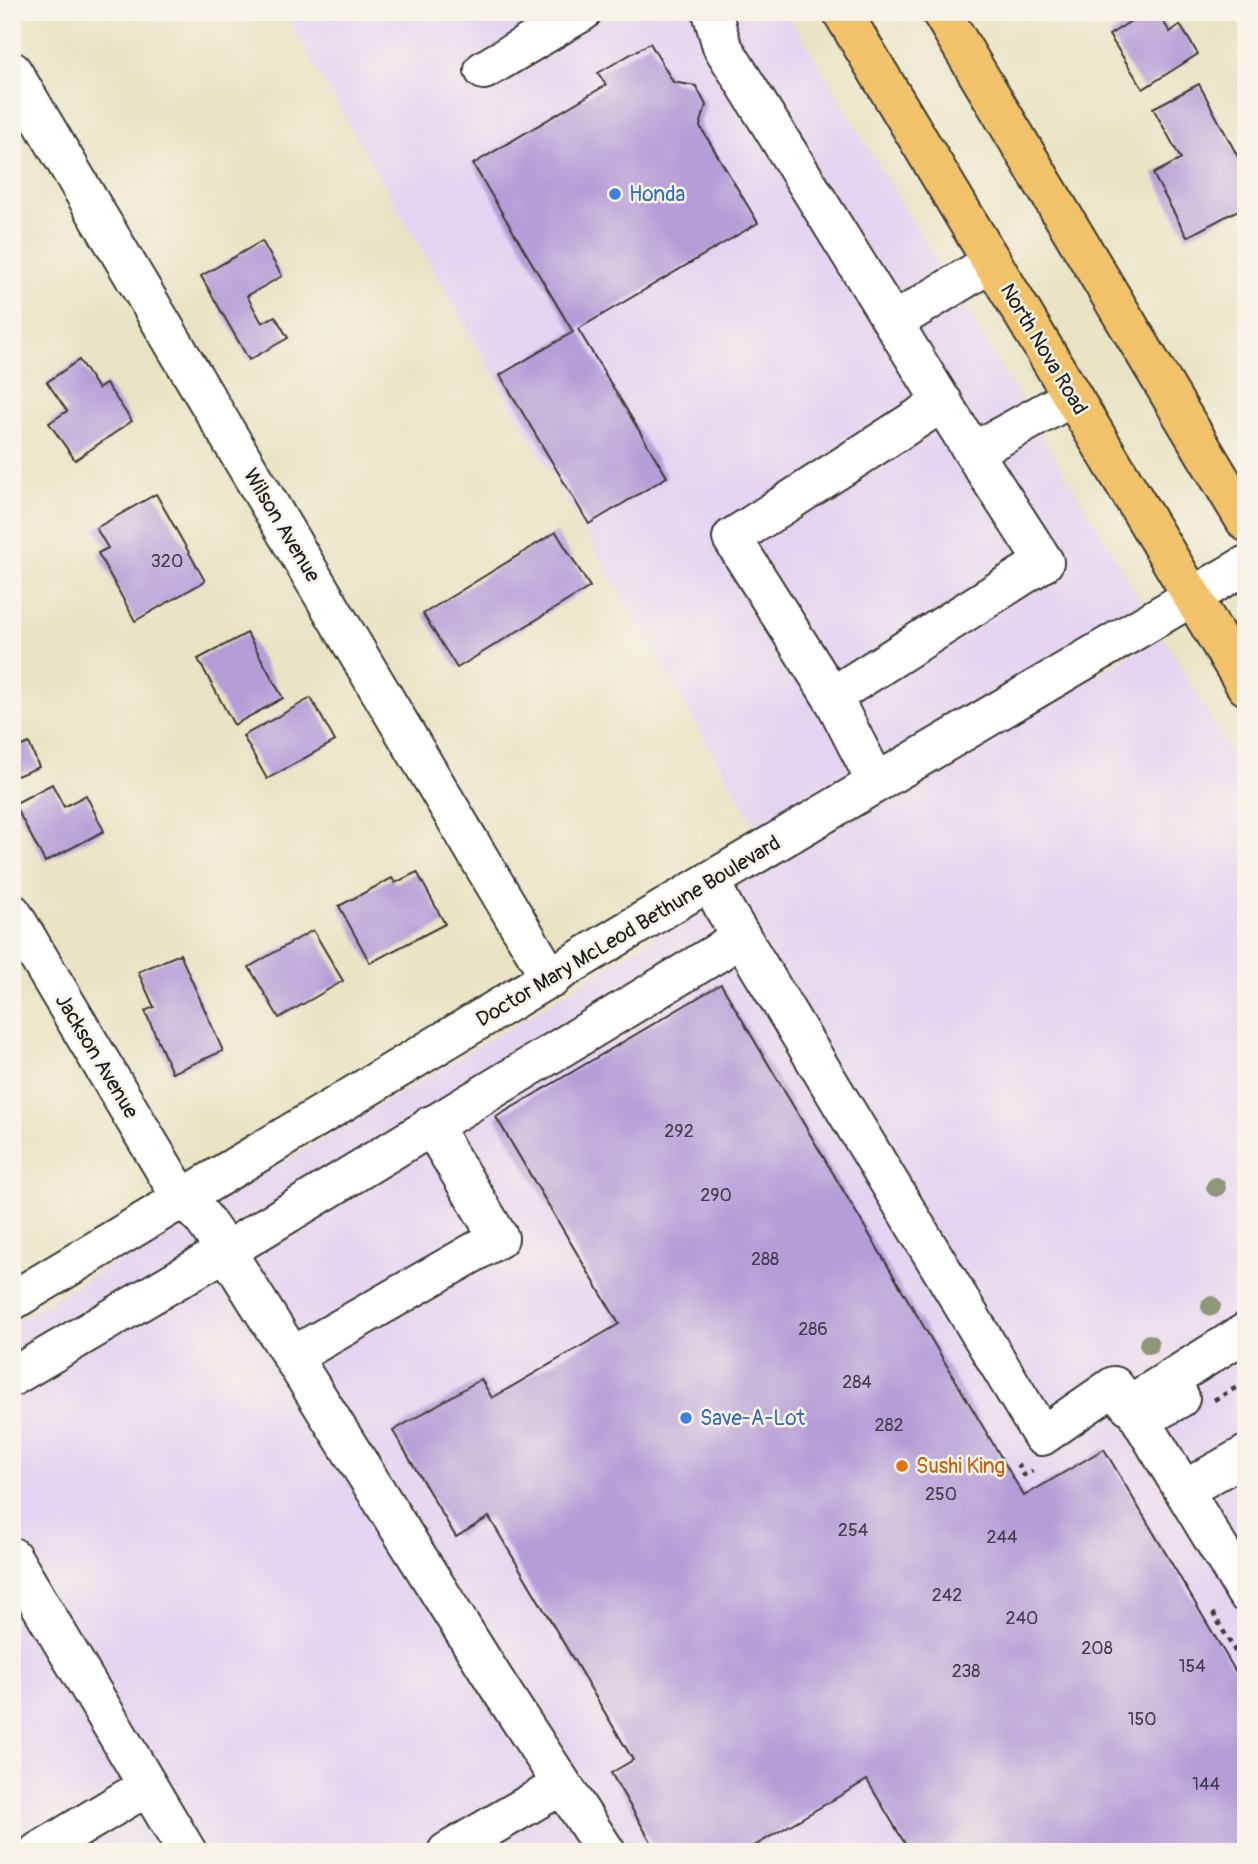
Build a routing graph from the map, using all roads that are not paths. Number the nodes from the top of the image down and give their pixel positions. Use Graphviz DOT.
graph roads {
  1 [pos="582,12"];
  2 [pos="712,12"];
  3 [pos="842,12"];
  4 [pos="941,12"];
  5 [pos="484,70"];
  6 [pos="12,71"];
  7 [pos="992,262"];
  8 [pos="894,322"];
  9 [pos="1072,397"];
  10 [pos="943,402"];
  11 [pos="973,452"];
  12 [pos="1246,522"];
  13 [pos="1246,565"];
  14 [pos="1192,596"];
  15 [pos="1246,686"];
  16 [pos="835,702"];
  17 [pos="876,782"];
  18 [pos="710,881"];
  19 [pos="12,914"];
  20 [pos="741,936"];
  21 [pos="551,979"];
  22 [pos="431,1125"];
  23 [pos="182,1199"];
  24 [pos="226,1251"];
  25 [pos="12,1301"];
  26 [pos="1246,1332"];
  27 [pos="293,1356"];
  28 [pos="1246,1361"];
  29 [pos="12,1377"];
  30 [pos="1135,1412"];
  31 [pos="1246,1455"];
  32 [pos="1184,1490"];
  33 [pos="12,1556"];
  34 [pos="1246,1593"];
  35 [pos="562,1785"];
  36 [pos="148,1786"];
  37 [pos="461,1848"];
  38 [pos="38,1852"];
  39 [pos="187,1852"];
  40 [pos="606,1852"];
  1 -- 5 [label="street"];
  2 -- 8 [label="street"];
  3 -- 7 [label="main road, North Nova Road"];
  4 -- 12 [label="main road"];
  6 -- 21 [label="street, Wilson Avenue"];
  7 -- 8 [label="street"];
  7 -- 9 [label="main road, North Nova Road"];
  8 -- 10 [label="street"];
  9 -- 11 [label="street"];
  9 -- 14 [label="main road, North Nova Road"];
  10 -- 11 [label="street"];
  10 -- 16 [label="street"];
  11 -- 16 [label="street"];
  13 -- 14 [label="street, Doctor Mary McLeod Bethune Boulevard"];
  14 -- 15 [label="main road, North Nova Road"];
  14 -- 17 [label="street, Doctor Mary McLeod Bethune Boulevard"];
  16 -- 17 [label="street"];
  17 -- 18 [label="street, Doctor Mary McLeod Bethune Boulevard"];
  18 -- 20 [label="street"];
  18 -- 21 [label="street, Doctor Mary McLeod Bethune Boulevard"];
  19 -- 23 [label="street, Jackson Avenue"];
  20 -- 22 [label="street"];
  20 -- 30 [label="street"];
  21 -- 23 [label="street, Doctor Mary McLeod Bethune Boulevard"];
  22 -- 24 [label="street"];
  22 -- 27 [label="street"];
  23 -- 24 [label="street, Jackson Avenue"];
  23 -- 25 [label="street, Doctor Mary McLeod Bethune Boulevard"];
  24 -- 27 [label="street, Jackson Avenue"];
  24 -- 29 [label="street"];
  26 -- 30 [label="street"];
  27 -- 35 [label="street, Jackson Avenue"];
  28 -- 30 [label="street"];
  30 -- 32 [label="street"];
  31 -- 32 [label="street"];
  32 -- 34 [label="street"];
  33 -- 36 [label="street"];
  35 -- 37 [label="street"];
  35 -- 40 [label="street, Jackson Avenue"];
  36 -- 38 [label="street"];
  36 -- 39 [label="street"];
}
